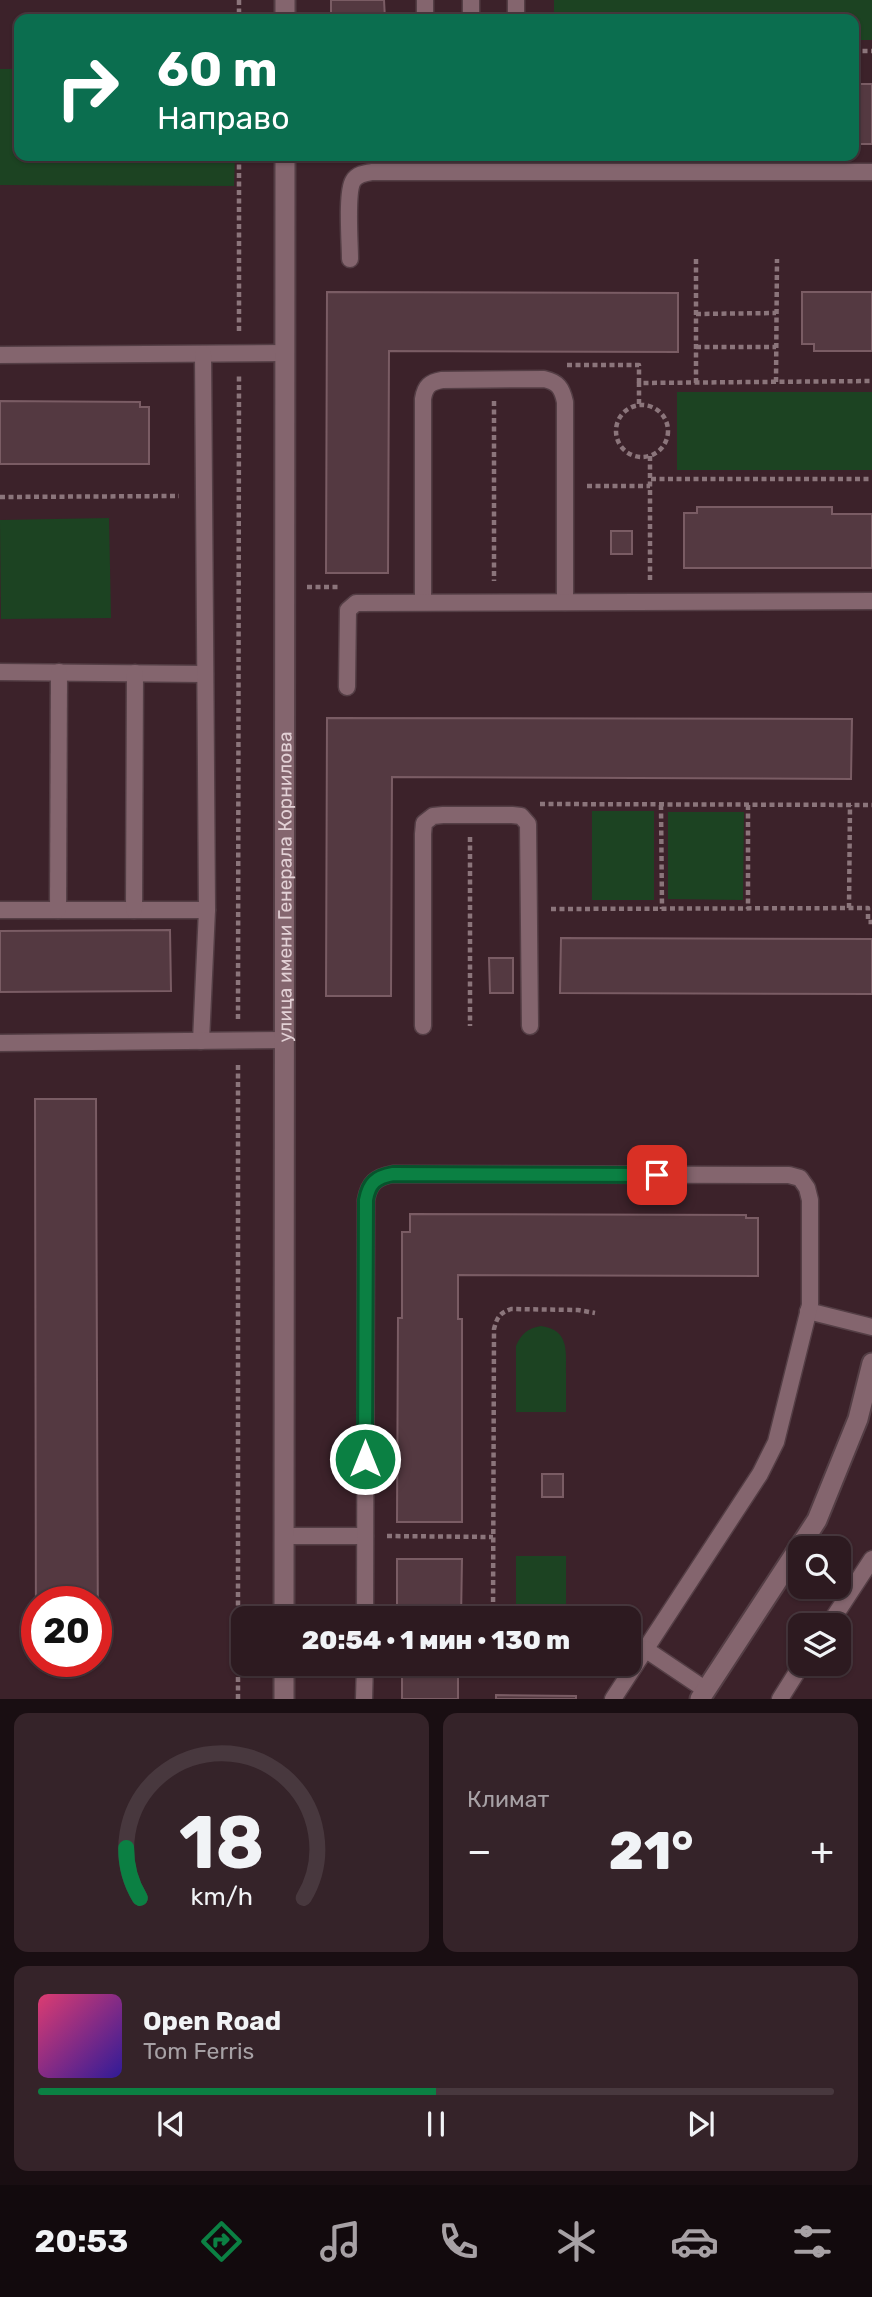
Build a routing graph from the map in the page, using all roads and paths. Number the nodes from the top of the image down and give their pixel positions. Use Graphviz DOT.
graph roads {
  1 [pos="239,161"];
  2 [pos="285,161"];
  3 [pos="425,164"];
  4 [pos="471,164"];
  5 [pos="516,164"];
  6 [pos="872,172"];
  7 [pos="350,259"];
  8 [pos="696,259"];
  9 [pos="777,259"];
  10 [pos="776,313"];
  11 [pos="696,314"];
  12 [pos="696,347"];
  13 [pos="776,347"];
  14 [pos="204,354"];
  15 [pos="239,354"];
  16 [pos="285,354"];
  17 [pos="0,355"];
  18 [pos="560,365"];
  19 [pos="494,380"];
  20 [pos="872,381"];
  21 [pos="776,382"];
  22 [pos="639,383"];
  23 [pos="696,383"];
  24 [pos="639,404"];
  25 [pos="650,456"];
  26 [pos="650,479"];
  27 [pos="872,479"];
  28 [pos="565,486"];
  29 [pos="650,486"];
  30 [pos="179,496"];
  31 [pos="0,497"];
  32 [pos="650,580"];
  33 [pos="424,601"];
  34 [pos="494,601"];
  35 [pos="565,601"];
  36 [pos="872,601"];
  37 [pos="0,672"];
  38 [pos="59,672"];
  39 [pos="135,673"];
  40 [pos="205,674"];
  41 [pos="347,687"];
  42 [pos="661,804"];
  43 [pos="748,805"];
  44 [pos="850,805"];
  45 [pos="872,805"];
  46 [pos="470,815"];
  47 [pos="521,816"];
  48 [pos="849,908"];
  49 [pos="0,909"];
  50 [pos="530,909"];
  51 [pos="662,909"];
  52 [pos="748,909"];
  53 [pos="58,910"];
  54 [pos="134,910"];
  55 [pos="207,910"];
  56 [pos="872,922"];
  57 [pos="423,1026"];
  58 [pos="470,1026"];
  59 [pos="530,1026"];
  60 [pos="238,1040"];
  61 [pos="284,1040"];
  62 [pos="201,1041"];
  63 [pos="0,1043"];
  64 [pos="808,1311"];
  65 [pos="595,1313"];
  66 [pos="872,1327"];
  67 [pos="872,1363"];
  68 [pos="284,1536"];
  69 [pos="365,1536"];
  70 [pos="493,1537"];
  71 [pos="872,1559"];
  72 [pos="284,1606"];
  73 [pos="365,1606"];
  74 [pos="493,1606"];
  75 [pos="837,1613"];
  76 [pos="645,1649"];
  77 [pos="284,1676"];
  78 [pos="365,1676"];
  79 [pos="795,1676"];
  80 [pos="703,1694"];
  81 [pos="238,1699"];
  82 [pos="284,1699"];
  83 [pos="364,1699"];
  84 [pos="613,1699"];
  85 [pos="780,1699"];
  1 -- 15 [label="path"];
  2 -- 16 [label="street, улица имени Генерала Корнилова"];
  3 -- 4 [label="lane"];
  3 -- 7 [label="lane"];
  4 -- 5 [label="lane"];
  5 -- 6 [label="lane"];
  8 -- 11 [label="path"];
  9 -- 10 [label="path"];
  10 -- 11 [label="path"];
  10 -- 13 [label="path"];
  11 -- 12 [label="path"];
  12 -- 13 [label="path"];
  12 -- 23 [label="path"];
  13 -- 21 [label="path"];
  14 -- 15 [label="lane"];
  14 -- 17 [label="lane"];
  14 -- 40 [label="lane"];
  15 -- 16 [label="lane"];
  15 -- 60 [label="path"];
  16 -- 61 [label="street, улица имени Генерала Корнилова"];
  18 -- 22 [label="path"];
  19 -- 28 [label="lane"];
  19 -- 33 [label="lane"];
  19 -- 34 [label="path"];
  20 -- 21 [label="path"];
  21 -- 23 [label="path"];
  22 -- 23 [label="path"];
  22 -- 24 [label="path"];
  24 -- 25 [label="path"];
  24 -- 25 [label="path"];
  25 -- 26 [label="path"];
  26 -- 27 [label="path"];
  26 -- 29 [label="path"];
  28 -- 29 [label="path"];
  28 -- 35 [label="lane"];
  29 -- 32 [label="path"];
  30 -- 31 [label="path"];
  33 -- 34 [label="lane"];
  33 -- 41 [label="lane"];
  34 -- 35 [label="lane"];
  35 -- 36 [label="lane"];
  37 -- 38 [label="lane"];
  38 -- 39 [label="lane"];
  38 -- 53 [label="lane"];
  39 -- 40 [label="lane"];
  39 -- 54 [label="lane"];
  40 -- 55 [label="lane"];
  42 -- 43 [label="path"];
  42 -- 47 [label="path"];
  42 -- 51 [label="path"];
  43 -- 44 [label="path"];
  43 -- 52 [label="path"];
  44 -- 45 [label="path"];
  44 -- 48 [label="path"];
  46 -- 47 [label="lane"];
  46 -- 57 [label="lane"];
  46 -- 58 [label="path"];
  47 -- 50 [label="lane"];
  48 -- 52 [label="path"];
  48 -- 56 [label="path"];
  49 -- 53 [label="lane"];
  50 -- 51 [label="path"];
  50 -- 59 [label="lane"];
  51 -- 52 [label="path"];
  53 -- 54 [label="lane"];
  54 -- 55 [label="lane"];
  55 -- 62 [label="lane"];
  60 -- 61 [label="lane"];
  60 -- 62 [label="lane"];
  60 -- 81 [label="path"];
  61 -- 68 [label="street, улица имени Генерала Корнилова"];
  62 -- 63 [label="lane"];
  64 -- 66 [label="lane"];
  64 -- 69 [label="lane"];
  64 -- 76 [label="lane"];
  65 -- 70 [label="path"];
  67 -- 80 [label="street"];
  68 -- 69 [label="lane"];
  68 -- 72 [label="street, улица имени Генерала Корнилова"];
  69 -- 70 [label="path"];
  69 -- 73 [label="lane"];
  70 -- 74 [label="path"];
  71 -- 75 [label="lane"];
  76 -- 80 [label="lane"];
  76 -- 84 [label="lane"];
  77 -- 82 [label="street"];
  78 -- 83 [label="lane"];
  79 -- 85 [label="lane"];
}
